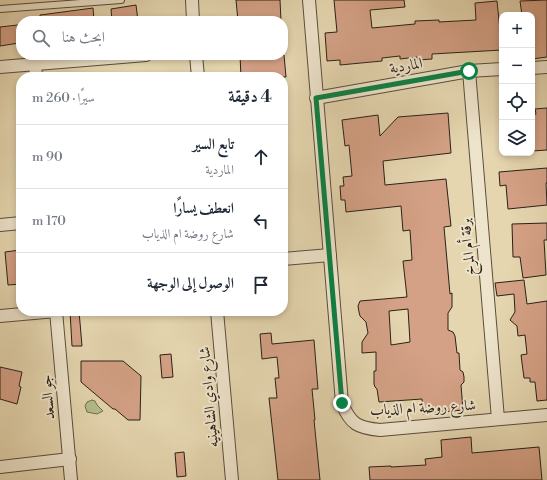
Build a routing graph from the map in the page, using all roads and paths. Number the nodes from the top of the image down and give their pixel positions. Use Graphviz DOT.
graph roads {
  1 [pos="121,0"];
  2 [pos="192,0"];
  3 [pos="309,0"];
  4 [pos="0,9"];
  5 [pos="193,16"];
  6 [pos="84,60"];
  7 [pos="196,60"];
  8 [pos="35,64"];
  9 [pos="0,67"];
  10 [pos="547,67"];
  11 [pos="535,68"];
  12 [pos="499,69"];
  13 [pos="469,71"];
  14 [pos="36,72"];
  15 [pos="198,72"];
  16 [pos="316,98"];
  17 [pos="16,223"];
  18 [pos="0,225"];
  19 [pos="330,255"];
  20 [pos="288,259"];
  21 [pos="16,315"];
  22 [pos="0,316"];
  23 [pos="56,316"];
  24 [pos="217,316"];
  25 [pos="547,415"];
  26 [pos="498,419"];
  27 [pos="70,459"];
  28 [pos="0,467"];
  29 [pos="71,480"];
  30 [pos="232,480"];
  1 -- 4 [label="lane"];
  2 -- 5 [label="street"];
  3 -- 16 [label="street, شارع روضة ام الذياب"];
  6 -- 8 [label="street"];
  7 -- 15 [label="street"];
  8 -- 9 [label="street"];
  8 -- 14 [label="street"];
  10 -- 11 [label="street"];
  12 -- 13 [label="street, الماردية"];
  13 -- 16 [label="street, الماردية"];
  13 -- 26 [label="street, برقة أم المرخ"];
  16 -- 19 [label="street, شارع روضة ام الذياب"];
  17 -- 18 [label="street"];
  19 -- 20 [label="street"];
  19 -- 26 [label="street, شارع روضة ام الذياب"];
  21 -- 22 [label="street"];
  23 -- 27 [label="street, جو السعد"];
  24 -- 30 [label="street, شارع وادي الشاهينيه"];
  25 -- 26 [label="street, شارع روضة ام الذياب"];
  27 -- 28 [label="street"];
  27 -- 29 [label="street, جو السعد"];
}
